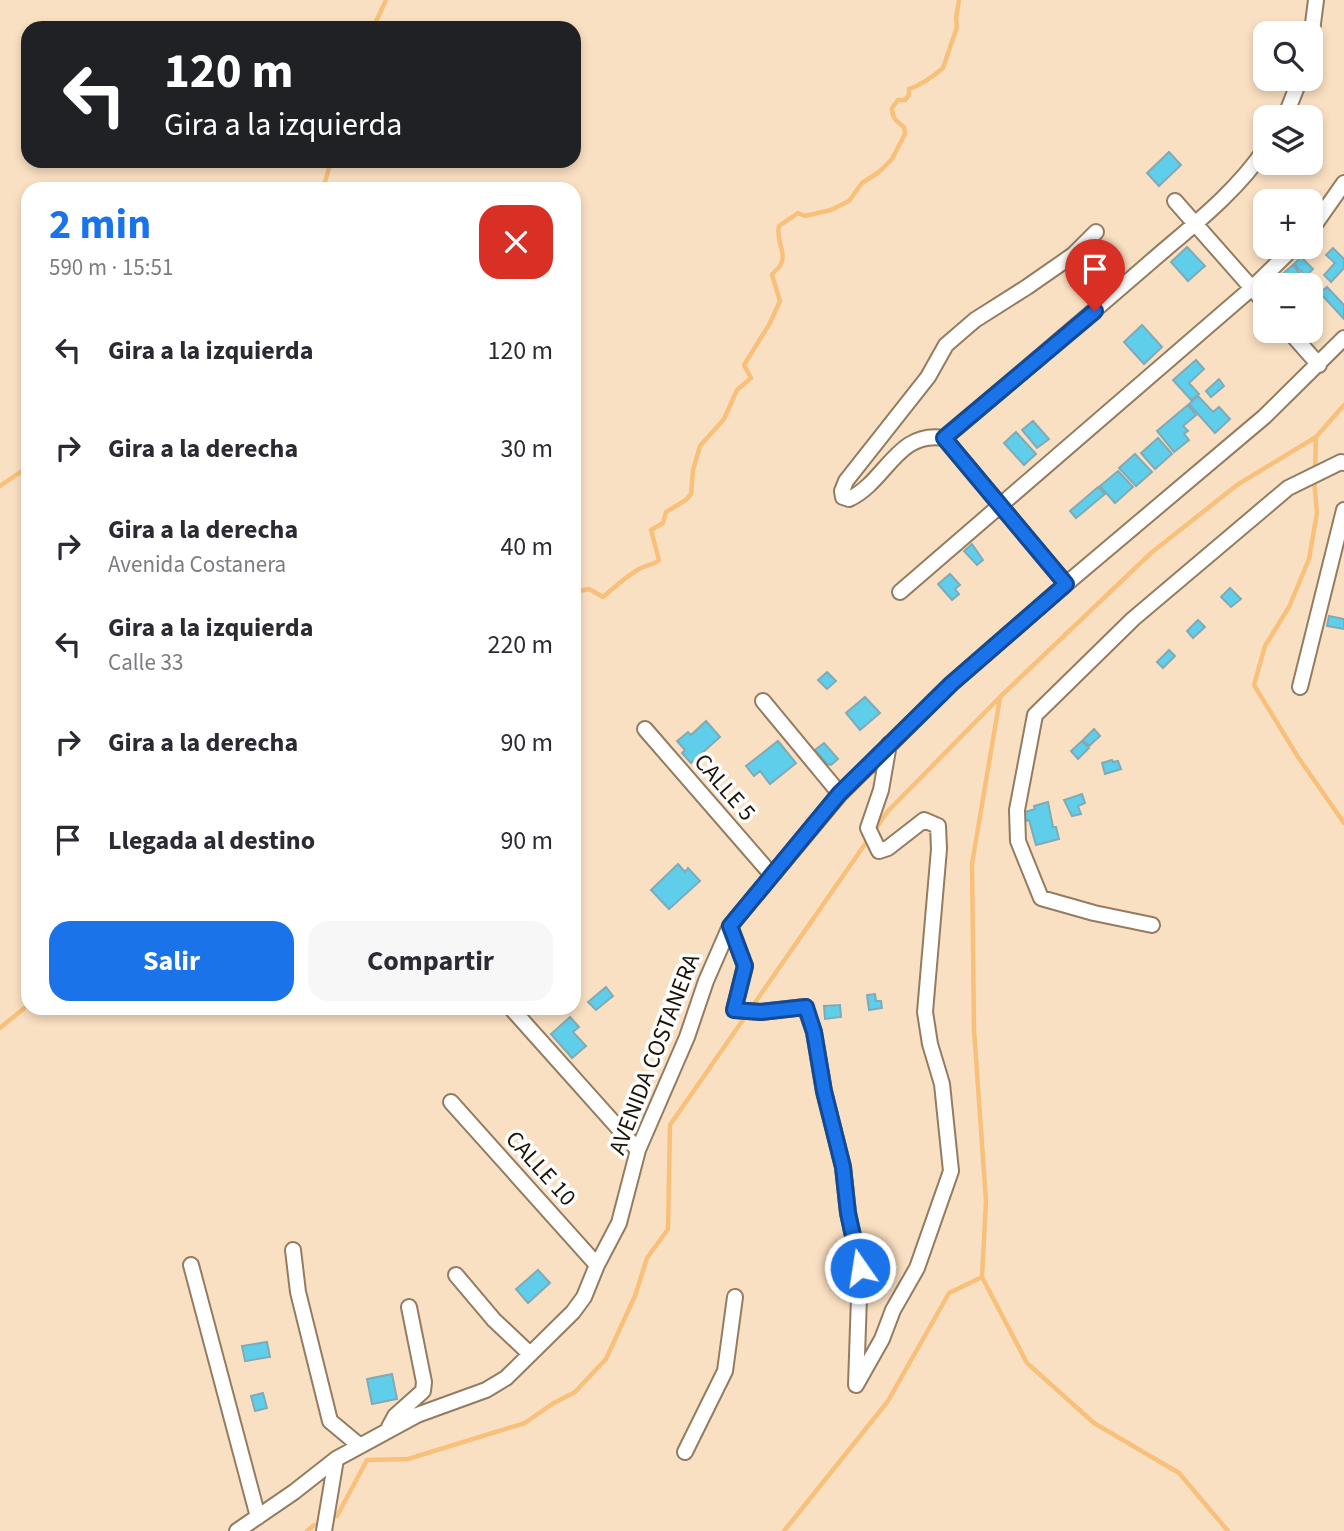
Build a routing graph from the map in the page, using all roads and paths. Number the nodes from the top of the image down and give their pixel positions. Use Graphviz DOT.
graph roads {
  1 [pos="1317,0"];
  2 [pos="1314,21"];
  3 [pos="1253,163"];
  4 [pos="1344,183"];
  5 [pos="1175,201"];
  6 [pos="1323,213"];
  7 [pos="1195,223"];
  8 [pos="1096,232"];
  9 [pos="1282,259"];
  10 [pos="1252,288"];
  11 [pos="1344,338"];
  12 [pos="1300,343"];
  13 [pos="1319,365"];
  14 [pos="944,438"];
  15 [pos="1343,463"];
  16 [pos="1002,505"];
  17 [pos="1344,510"];
  18 [pos="1066,584"];
  19 [pos="901,592"];
  20 [pos="1300,687"];
  21 [pos="763,701"];
  22 [pos="645,729"];
  23 [pos="889,744"];
  24 [pos="839,794"];
  25 [pos="771,874"];
  26 [pos="1152,925"];
  27 [pos="730,926"];
  28 [pos="517,1015"];
  29 [pos="451,1101"];
  30 [pos="638,1150"];
  31 [pos="292,1250"];
  32 [pos="191,1265"];
  33 [pos="597,1265"];
  34 [pos="456,1275"];
  35 [pos="735,1297"];
  36 [pos="409,1307"];
  37 [pos="530,1354"];
  38 [pos="387,1430"];
  39 [pos="360,1446"];
  40 [pos="685,1452"];
  41 [pos="335,1459"];
  42 [pos="258,1517"];
  43 [pos="237,1531"];
  44 [pos="324,1531"];
  1 -- 2 [label="street"];
  3 -- 7 [label="street"];
  4 -- 6 [label="street"];
  5 -- 7 [label="street"];
  7 -- 10 [label="street"];
  7 -- 14 [label="street"];
  8 -- 14 [label="street"];
  9 -- 10 [label="street"];
  10 -- 16 [label="street"];
  11 -- 13 [label="street, AVENIDA COSTANERA"];
  12 -- 13 [label="street"];
  13 -- 18 [label="street, AVENIDA COSTANERA"];
  14 -- 16 [label="street"];
  15 -- 26 [label="street"];
  16 -- 18 [label="street"];
  16 -- 19 [label="street"];
  17 -- 20 [label="street"];
  18 -- 23 [label="street, AVENIDA COSTANERA"];
  21 -- 24 [label="street"];
  22 -- 25 [label="street, CALLE 5"];
  23 -- 24 [label="street, AVENIDA COSTANERA"];
  23 -- 27 [label="street"];
  24 -- 25 [label="street, AVENIDA COSTANERA"];
  25 -- 27 [label="street, AVENIDA COSTANERA"];
  27 -- 30 [label="street, AVENIDA COSTANERA"];
  28 -- 30 [label="street"];
  29 -- 33 [label="street, CALLE 10"];
  30 -- 33 [label="street, AVENIDA COSTANERA"];
  31 -- 39 [label="street"];
  32 -- 42 [label="street"];
  33 -- 37 [label="street, AVENIDA COSTANERA"];
  34 -- 37 [label="street"];
  35 -- 40 [label="street"];
  36 -- 38 [label="street"];
  37 -- 38 [label="street, AVENIDA COSTANERA"];
  38 -- 39 [label="street, AVENIDA COSTANERA"];
  39 -- 41 [label="street, AVENIDA COSTANERA"];
  41 -- 42 [label="street, AVENIDA COSTANERA"];
  41 -- 44 [label="street"];
  42 -- 43 [label="street, AVENIDA COSTANERA"];
}
